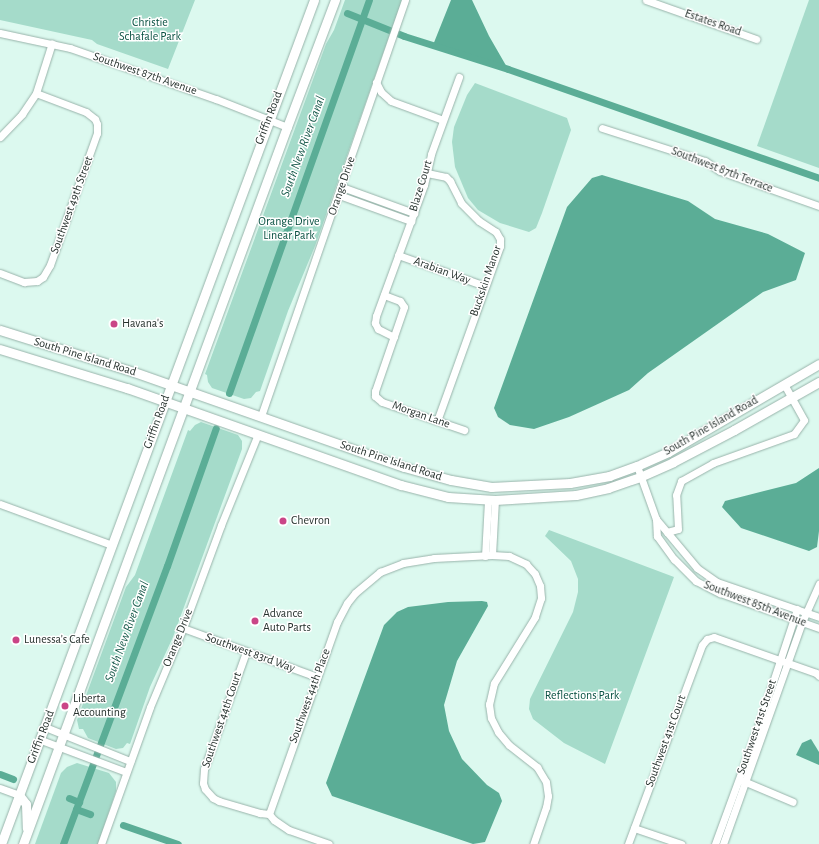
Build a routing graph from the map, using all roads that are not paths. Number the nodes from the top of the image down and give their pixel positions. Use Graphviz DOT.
graph roads {
  1 [pos="314,0"];
  2 [pos="335,0"];
  3 [pos="405,0"];
  4 [pos="646,0"];
  5 [pos="0,33"];
  6 [pos="756,39"];
  7 [pos="52,43"];
  8 [pos="459,77"];
  9 [pos="376,82"];
  10 [pos="36,93"];
  11 [pos="268,120"];
  12 [pos="443,120"];
  13 [pos="287,127"];
  14 [pos="602,128"];
  15 [pos="0,137"];
  16 [pos="427,173"];
  17 [pos="342,187"];
  18 [pos="339,195"];
  19 [pos="819,206"];
  20 [pos="414,213"];
  21 [pos="411,221"];
  22 [pos="398,255"];
  23 [pos="0,273"];
  24 [pos="485,286"];
  25 [pos="384,295"];
  26 [pos="0,330"];
  27 [pos="394,337"];
  28 [pos="0,349"];
  29 [pos="819,364"];
  30 [pos="819,382"];
  31 [pos="784,384"];
  32 [pos="170,385"];
  33 [pos="190,391"];
  34 [pos="791,397"];
  35 [pos="164,401"];
  36 [pos="184,407"];
  37 [pos="261,416"];
  38 [pos="437,421"];
  39 [pos="464,430"];
  40 [pos="258,434"];
  41 [pos="637,466"];
  42 [pos="640,477"];
  43 [pos="444,478"];
  44 [pos="440,495"];
  45 [pos="491,500"];
  46 [pos="0,504"];
  47 [pos="656,519"];
  48 [pos="666,532"];
  49 [pos="112,545"];
  50 [pos="489,555"];
  51 [pos="819,584"];
  52 [pos="797,609"];
  53 [pos="805,612"];
  54 [pos="819,617"];
  55 [pos="794,620"];
  56 [pos="802,622"];
  57 [pos="183,628"];
  58 [pos="819,628"];
  59 [pos="246,652"];
  60 [pos="780,661"];
  61 [pos="788,663"];
  62 [pos="819,676"];
  63 [pos="317,677"];
  64 [pos="45,727"];
  65 [pos="63,734"];
  66 [pos="40,740"];
  67 [pos="58,747"];
  68 [pos="130,761"];
  69 [pos="126,772"];
  70 [pos="743,780"];
  71 [pos="0,788"];
  72 [pos="19,795"];
  73 [pos="793,802"];
  74 [pos="269,814"];
  75 [pos="634,828"];
  76 [pos="26,835"];
  77 [pos="1,844"];
  78 [pos="23,844"];
  79 [pos="101,844"];
  80 [pos="329,844"];
  81 [pos="533,844"];
  82 [pos="628,844"];
  83 [pos="681,844"];
  84 [pos="715,844"];
  85 [pos="723,844"];
  1 -- 11 [label="main road, Griffin Road"];
  2 -- 13 [label="main road, Griffin Road"];
  3 -- 9 [label="street, Orange Drive"];
  4 -- 6 [label="street, Estates Road"];
  5 -- 7 [label="street, Southwest 87th Avenue"];
  7 -- 10 [label="street"];
  7 -- 11 [label="street, Southwest 87th Avenue"];
  8 -- 12 [label="street, Blaze Court"];
  9 -- 12 [label="street"];
  9 -- 17 [label="street, Orange Drive"];
  10 -- 15 [label="street"];
  10 -- 23 [label="street, Southwest 49th Street"];
  11 -- 13 [label="street, Southwest 87th Avenue"];
  11 -- 32 [label="main road, Griffin Road"];
  12 -- 16 [label="street, Blaze Court"];
  13 -- 33 [label="main road, Griffin Road"];
  14 -- 19 [label="street, Southwest 87th Terrace"];
  16 -- 20 [label="street, Blaze Court"];
  16 -- 24 [label="street, Buckskin Manor"];
  17 -- 18 [label="street, Orange Drive"];
  17 -- 20 [label="street"];
  18 -- 21 [label="street"];
  18 -- 37 [label="street, Orange Drive"];
  20 -- 21 [label="street, Blaze Court"];
  21 -- 22 [label="street, Blaze Court"];
  22 -- 24 [label="street, Arabian Way"];
  22 -- 25 [label="street, Blaze Court"];
  24 -- 38 [label="street, Buckskin Manor"];
  25 -- 27 [label="street, Blaze Court"];
  25 -- 27 [label="street"];
  26 -- 32 [label="main road, South Pine Island Road"];
  27 -- 38 [label="street, Morgan Lane"];
  28 -- 35 [label="main road, South Pine Island Road"];
  29 -- 31 [label="main road, South Pine Island Road"];
  30 -- 34 [label="main road, South Pine Island Road"];
  31 -- 34 [label="street"];
  31 -- 41 [label="main road, South Pine Island Road"];
  32 -- 33 [label="main road, South Pine Island Road"];
  32 -- 35 [label="main road, Griffin Road"];
  33 -- 36 [label="main road, Griffin Road"];
  33 -- 37 [label="main road, South Pine Island Road"];
  34 -- 42 [label="main road, South Pine Island Road"];
  34 -- 48 [label="street"];
  35 -- 36 [label="main road, South Pine Island Road"];
  35 -- 49 [label="main road, Griffin Road"];
  36 -- 40 [label="main road, South Pine Island Road"];
  36 -- 65 [label="main road, Griffin Road"];
  37 -- 43 [label="main road, South Pine Island Road"];
  38 -- 39 [label="street, Morgan Lane"];
  40 -- 44 [label="main road, South Pine Island Road"];
  40 -- 57 [label="street, Orange Drive"];
  41 -- 42 [label="street, Southwest 85th Avenue"];
  41 -- 43 [label="main road, South Pine Island Road"];
  42 -- 45 [label="main road, South Pine Island Road"];
  42 -- 47 [label="street, Southwest 85th Avenue"];
  43 -- 44 [label="main road"];
  44 -- 45 [label="main road, South Pine Island Road"];
  45 -- 50 [label="street"];
  46 -- 49 [label="street"];
  47 -- 48 [label="street, Southwest 85th Avenue"];
  47 -- 55 [label="street, Southwest 85th Avenue"];
  48 -- 52 [label="street, Southwest 85th Avenue"];
  49 -- 64 [label="main road, Griffin Road"];
  50 -- 63 [label="street, Southwest 44th Place"];
  50 -- 81 [label="street, Southwest 44th Place"];
  51 -- 53 [label="street, Southwest 41st Street"];
  52 -- 53 [label="street, Southwest 85th Avenue"];
  52 -- 55 [label="street, Southwest 41st Street"];
  53 -- 54 [label="street, Southwest 85th Avenue"];
  53 -- 56 [label="street, Southwest 41st Street"];
  55 -- 56 [label="street, Southwest 85th Avenue"];
  55 -- 60 [label="street, Southwest 41st Street"];
  56 -- 58 [label="street, Southwest 85th Avenue"];
  56 -- 61 [label="street, Southwest 41st Street"];
  57 -- 59 [label="street, Southwest 83rd Way"];
  57 -- 68 [label="street, Orange Drive"];
  59 -- 63 [label="street, Southwest 83rd Way"];
  59 -- 74 [label="street, Southwest 44th Court"];
  60 -- 61 [label="street"];
  60 -- 70 [label="street, Southwest 41st Street"];
  60 -- 75 [label="street, Southwest 41st Court"];
  61 -- 62 [label="street"];
  61 -- 70 [label="street, Southwest 41st Street"];
  63 -- 74 [label="street, Southwest 44th Place"];
  64 -- 65 [label="street"];
  64 -- 66 [label="main road, Griffin Road"];
  65 -- 67 [label="main road, Griffin Road"];
  65 -- 68 [label="street"];
  66 -- 67 [label="street"];
  66 -- 72 [label="main road, Griffin Road"];
  67 -- 69 [label="street"];
  67 -- 76 [label="main road, Griffin Road"];
  68 -- 69 [label="street, Orange Drive"];
  69 -- 79 [label="street, Orange Drive"];
  70 -- 73 [label="street"];
  70 -- 84 [label="street, Southwest 41st Street"];
  70 -- 85 [label="street, Southwest 41st Street"];
  71 -- 72 [label="street"];
  72 -- 76 [label="main road"];
  72 -- 77 [label="main road, Griffin Road"];
  74 -- 80 [label="street"];
  75 -- 82 [label="street, Southwest 41st Court"];
  75 -- 83 [label="street"];
  76 -- 78 [label="main road, Griffin Road"];
}
